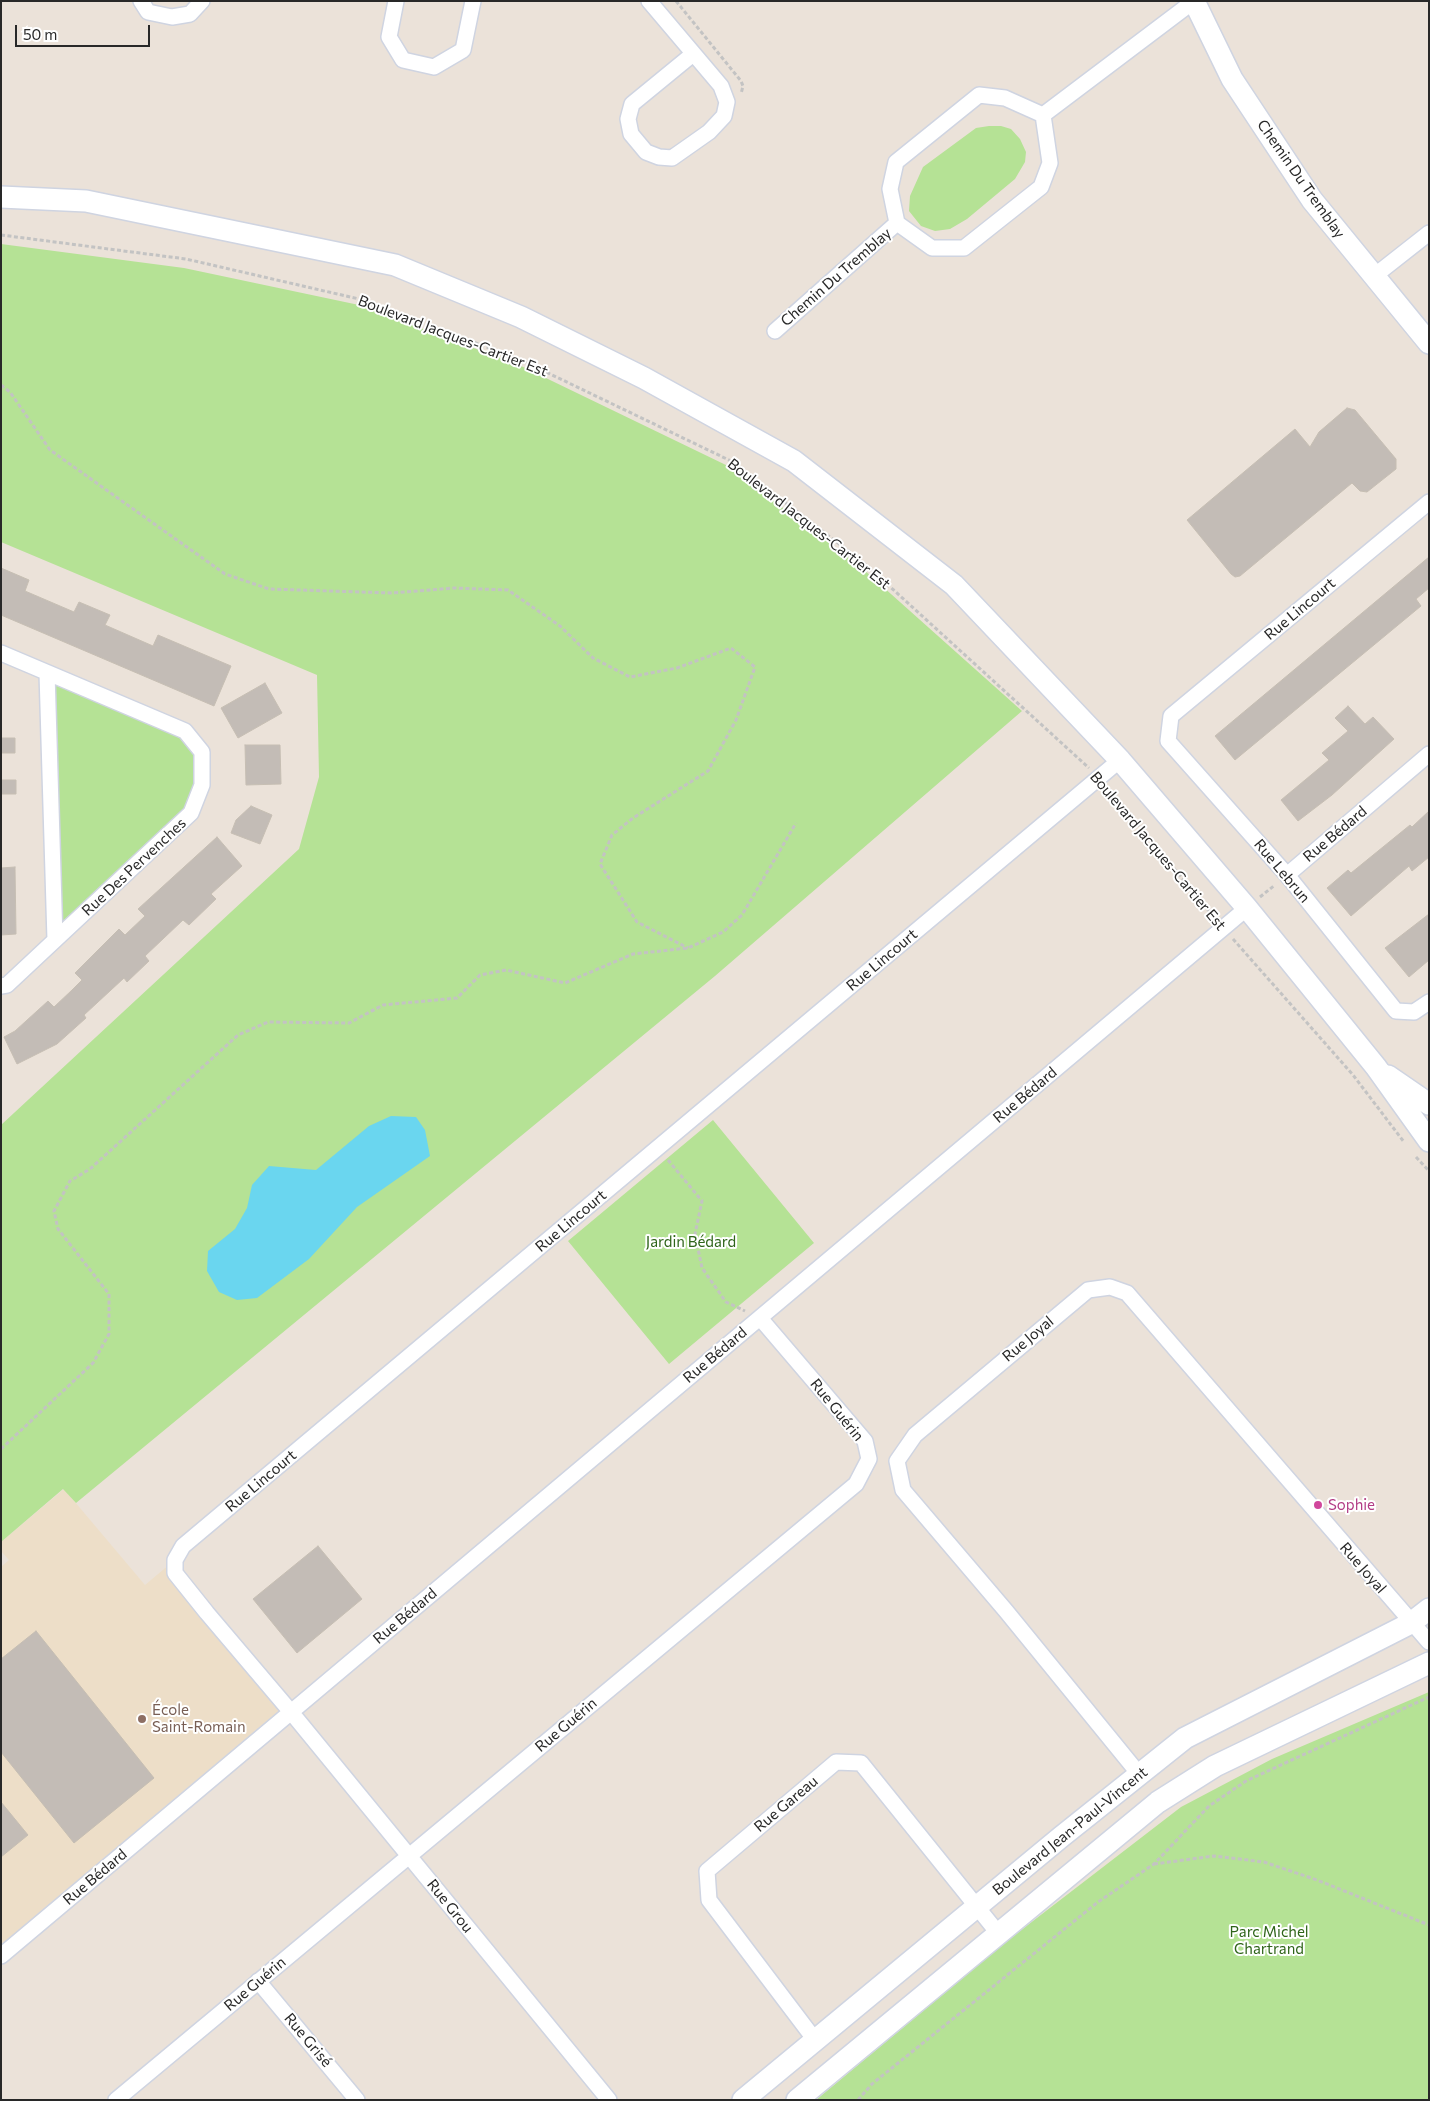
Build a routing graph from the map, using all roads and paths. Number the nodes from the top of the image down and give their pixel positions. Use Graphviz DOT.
graph roads {
  1 [pos="140,1"];
  2 [pos="202,1"];
  3 [pos="396,1"];
  4 [pos="473,1"];
  5 [pos="649,1"];
  6 [pos="1194,1"];
  7 [pos="693,54"];
  8 [pos="1044,115"];
  9 [pos="1,197"];
  10 [pos="897,224"];
  11 [pos="1429,233"];
  12 [pos="1,235"];
  13 [pos="1373,277"];
  14 [pos="775,331"];
  15 [pos="1429,343"];
  16 [pos="1,386"];
  17 [pos="1429,502"];
  18 [pos="1,653"];
  19 [pos="47,673"];
  20 [pos="1171,716"];
  21 [pos="1429,754"];
  22 [pos="1120,760"];
  23 [pos="1100,778"];
  24 [pos="796,823"];
  25 [pos="1287,875"];
  26 [pos="1246,908"];
  27 [pos="1223,928"];
  28 [pos="55,940"];
  29 [pos="688,948"];
  30 [pos="1,986"];
  31 [pos="1429,1002"];
  32 [pos="1376,1067"];
  33 [pos="1429,1104"];
  34 [pos="1407,1146"];
  35 [pos="1421,1146"];
  36 [pos="658,1148"];
  37 [pos="1429,1171"];
  38 [pos="760,1318"];
  39 [pos="1,1449"];
  40 [pos="1429,1609"];
  41 [pos="1411,1623"];
  42 [pos="1429,1642"];
  43 [pos="1429,1663"];
  44 [pos="1429,1697"];
  45 [pos="291,1712"];
  46 [pos="1140,1774"];
  47 [pos="409,1856"];
  48 [pos="1154,1864"];
  49 [pos="977,1907"];
  50 [pos="1429,1925"];
  51 [pos="998,1933"];
  52 [pos="1,1956"];
  53 [pos="258,1981"];
  54 [pos="815,2040"];
  55 [pos="116,2100"];
  56 [pos="357,2100"];
  57 [pos="609,2100"];
  58 [pos="743,2100"];
  59 [pos="797,2100"];
  60 [pos="858,2100"];
  1 -- 2 [label="street"];
  3 -- 4 [label="street"];
  5 -- 7 [label="street"];
  6 -- 8 [label="street, Chemin Du Tremblay"];
  6 -- 13 [label="street, Chemin Du Tremblay"];
  7 -- 7 [label="street"];
  8 -- 10 [label="street, Chemin Du Tremblay"];
  8 -- 10 [label="street, Chemin Du Tremblay"];
  9 -- 22 [label="street, Boulevard Jacques-Cartier Est"];
  10 -- 14 [label="street, Chemin Du Tremblay"];
  11 -- 13 [label="street"];
  12 -- 23 [label="path, Boulevard Jacques-Cartier Est"];
  13 -- 15 [label="street, Chemin Du Tremblay"];
  16 -- 29 [label="path"];
  17 -- 20 [label="street, Rue Lincourt"];
  18 -- 19 [label="street, Rue Des Pervenches"];
  19 -- 28 [label="street"];
  19 -- 28 [label="street, Rue Des Pervenches"];
  20 -- 25 [label="street, Rue Lebrun"];
  21 -- 25 [label="street, Rue Bédard"];
  22 -- 23 [label="street, Rue Lincourt"];
  22 -- 26 [label="street, Boulevard Jacques-Cartier Est"];
  23 -- 27 [label="path, Boulevard Jacques-Cartier Est"];
  23 -- 36 [label="street, Rue Lincourt"];
  24 -- 29 [label="path"];
  25 -- 26 [label="path"];
  25 -- 31 [label="street, Rue Lebrun"];
  26 -- 27 [label="street, Rue Bédard"];
  26 -- 32 [label="street, Boulevard Jacques-Cartier Est"];
  27 -- 34 [label="path, Boulevard Jacques-Cartier Est"];
  27 -- 38 [label="street, Rue Bédard"];
  28 -- 30 [label="street, Rue Des Pervenches"];
  29 -- 39 [label="path"];
  32 -- 33 [label="street, Boulevard Jacques-Cartier Est"];
  32 -- 35 [label="street, Boulevard Jacques-Cartier Est"];
  35 -- 37 [label="path"];
  36 -- 38 [label="path"];
  36 -- 45 [label="street, Rue Lincourt"];
  38 -- 45 [label="street, Rue Bédard"];
  38 -- 47 [label="street, Rue Guérin"];
  40 -- 41 [label="street, Boulevard Jean-Paul-Vincent"];
  41 -- 42 [label="street, Rue Joyal"];
  41 -- 46 [label="street, Boulevard Jean-Paul-Vincent"];
  41 -- 46 [label="street, Rue Joyal"];
  43 -- 51 [label="street"];
  44 -- 48 [label="path"];
  45 -- 47 [label="street, Rue Grou"];
  45 -- 52 [label="street, Rue Bédard"];
  46 -- 49 [label="street, Boulevard Jean-Paul-Vincent"];
  47 -- 53 [label="street, Rue Guérin"];
  47 -- 57 [label="street, Rue Grou"];
  48 -- 50 [label="path"];
  48 -- 60 [label="path"];
  49 -- 51 [label="street, Rue Gareau"];
  49 -- 54 [label="street, Boulevard Jean-Paul-Vincent"];
  49 -- 54 [label="street, Rue Gareau"];
  51 -- 59 [label="street"];
  53 -- 55 [label="street, Rue Guérin"];
  53 -- 56 [label="street, Rue Grisé"];
  54 -- 58 [label="street, Boulevard Jean-Paul-Vincent"];
}
